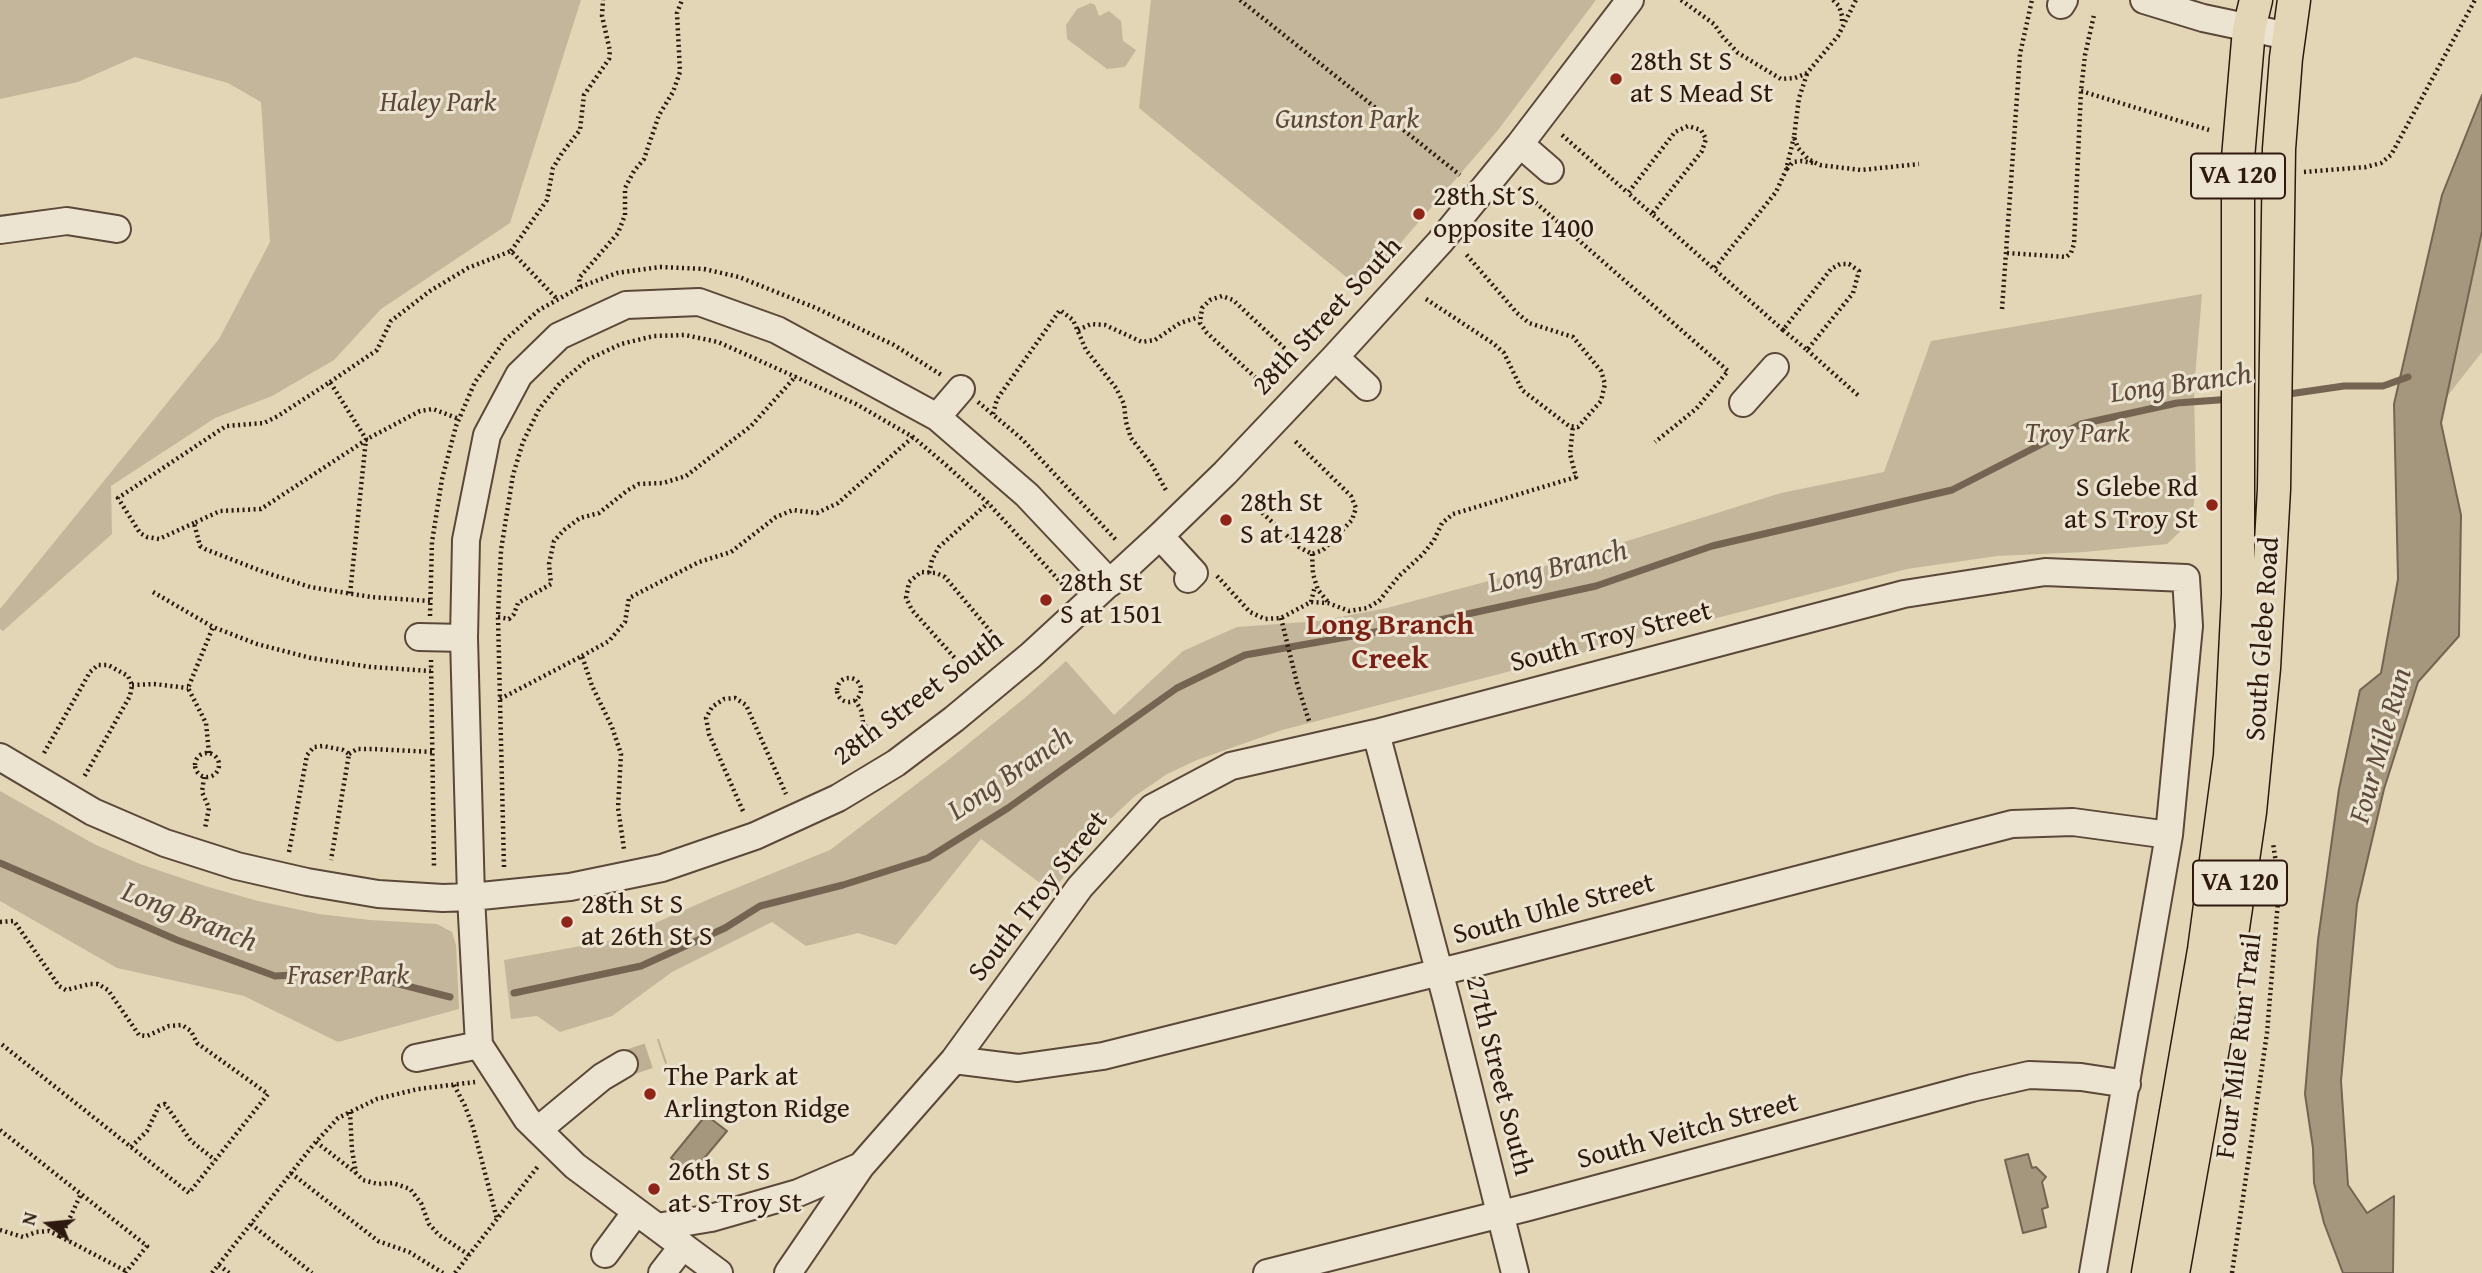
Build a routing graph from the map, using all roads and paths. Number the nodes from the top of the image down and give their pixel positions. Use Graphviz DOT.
graph roads {
  1 [pos="603,0"];
  2 [pos="681,0"];
  3 [pos="1240,0"];
  4 [pos="1630,0"];
  5 [pos="1681,0"];
  6 [pos="1833,0"];
  7 [pos="1856,0"];
  8 [pos="2032,0"];
  9 [pos="2144,0"];
  10 [pos="2294,0"];
  11 [pos="2475,0"];
  12 [pos="2094,15"];
  13 [pos="2253,15"];
  14 [pos="1841,29"];
  15 [pos="2288,36"];
  16 [pos="1807,73"];
  17 [pos="2081,91"];
  18 [pos="2208,130"];
  19 [pos="1562,135"];
  20 [pos="1794,137"];
  21 [pos="1520,144"];
  22 [pos="1919,164"];
  23 [pos="1820,165"];
  24 [pos="1550,170"];
  25 [pos="1786,170"];
  26 [pos="2296,173"];
  27 [pos="1460,175"];
  28 [pos="1519,188"];
  29 [pos="1628,192"];
  30 [pos="1652,214"];
  31 [pos="117,229"];
  32 [pos="0,230"];
  33 [pos="511,251"];
  34 [pos="1465,253"];
  35 [pos="2007,253"];
  36 [pos="1714,269"];
  37 [pos="580,287"];
  38 [pos="1426,299"];
  39 [pos="558,300"];
  40 [pos="2002,309"];
  41 [pos="1199,317"];
  42 [pos="1078,330"];
  43 [pos="1783,330"];
  44 [pos="1807,350"];
  45 [pos="1335,357"];
  46 [pos="1297,360"];
  47 [pos="1775,367"];
  48 [pos="796,376"];
  49 [pos="330,382"];
  50 [pos="1367,387"];
  51 [pos="961,389"];
  52 [pos="1268,389"];
  53 [pos="1860,397"];
  54 [pos="1743,402"];
  55 [pos="993,414"];
  56 [pos="937,417"];
  57 [pos="459,419"];
  58 [pos="1573,426"];
  59 [pos="913,437"];
  60 [pos="366,439"];
  61 [pos="1295,441"];
  62 [pos="1655,442"];
  63 [pos="1167,492"];
  64 [pos="1242,494"];
  65 [pos="988,503"];
  66 [pos="194,523"];
  67 [pos="1160,536"];
  68 [pos="1116,540"];
  69 [pos="1312,554"];
  70 [pos="929,573"];
  71 [pos="1215,574"];
  72 [pos="1188,579"];
  73 [pos="1110,583"];
  74 [pos="1316,583"];
  75 [pos="1066,588"];
  76 [pos="153,592"];
  77 [pos="350,594"];
  78 [pos="430,601"];
  79 [pos="1311,602"];
  80 [pos="1328,603"];
  81 [pos="498,617"];
  82 [pos="1281,618"];
  83 [pos="213,626"];
  84 [pos="424,637"];
  85 [pos="464,638"];
  86 [pos="1002,645"];
  87 [pos="582,656"];
  88 [pos="431,671"];
  89 [pos="969,674"];
  90 [pos="132,685"];
  91 [pos="188,688"];
  92 [pos="500,699"];
  93 [pos="855,700"];
  94 [pos="1311,728"];
  95 [pos="1376,733"];
  96 [pos="875,743"];
  97 [pos="433,752"];
  98 [pos="44,753"];
  99 [pos="209,753"];
  100 [pos="349,754"];
  101 [pos="0,757"];
  102 [pos="84,777"];
  103 [pos="204,778"];
  104 [pos="786,794"];
  105 [pos="743,811"];
  106 [pos="205,828"];
  107 [pos="2169,835"];
  108 [pos="2273,840"];
  109 [pos="624,849"];
  110 [pos="289,852"];
  111 [pos="331,860"];
  112 [pos="504,867"];
  113 [pos="434,868"];
  114 [pos="471,897"];
  115 [pos="0,922"];
  116 [pos="1439,972"];
  117 [pos="0,1043"];
  118 [pos="479,1045"];
  119 [pos="416,1058"];
  120 [pos="954,1060"];
  121 [pos="624,1064"];
  122 [pos="475,1082"];
  123 [pos="2127,1083"];
  124 [pos="454,1085"];
  125 [pos="350,1112"];
  126 [pos="0,1130"];
  127 [pos="538,1130"];
  128 [pos="316,1142"];
  129 [pos="131,1147"];
  130 [pos="215,1160"];
  131 [pos="539,1165"];
  132 [pos="861,1166"];
  133 [pos="291,1173"];
  134 [pos="356,1173"];
  135 [pos="81,1194"];
  136 [pos="1500,1214"];
  137 [pos="497,1219"];
  138 [pos="646,1219"];
  139 [pos="251,1224"];
  140 [pos="0,1230"];
  141 [pos="61,1237"];
  142 [pos="683,1246"];
  143 [pos="605,1254"];
  144 [pos="469,1255"];
  145 [pos="219,1265"];
  146 [pos="126,1272"];
  147 [pos="212,1273"];
  148 [pos="229,1273"];
  149 [pos="312,1273"];
  150 [pos="443,1273"];
  151 [pos="455,1273"];
  152 [pos="663,1273"];
  153 [pos="719,1273"];
  154 [pos="788,1273"];
  155 [pos="1267,1273"];
  156 [pos="1515,1273"];
  157 [pos="2093,1273"];
  158 [pos="2148,1273"];
  159 [pos="2173,1273"];
  160 [pos="2232,1273"];
  1 -- 33 [label="path"];
  2 -- 37 [label="path"];
  3 -- 27 [label="path"];
  4 -- 21 [label="street, 28th Street South"];
  5 -- 16 [label="path"];
  6 -- 14 [label="path"];
  7 -- 14 [label="path"];
  8 -- 35 [label="path"];
  9 -- 13 [label="street"];
  10 -- 15 [label="main road, South Glebe Road / VA 120"];
  11 -- 26 [label="path"];
  12 -- 17 [label="path"];
  13 -- 15 [label="street"];
  13 -- 158 [label="main road, South Glebe Road / VA 120"];
  14 -- 16 [label="path"];
  15 -- 159 [label="main road, South Glebe Road / VA 120"];
  16 -- 20 [label="path"];
  17 -- 18 [label="path"];
  17 -- 35 [label="path"];
  19 -- 29 [label="path"];
  20 -- 23 [label="path"];
  20 -- 25 [label="path"];
  21 -- 24 [label="street"];
  21 -- 45 [label="street, 28th Street South"];
  22 -- 23 [label="path"];
  23 -- 25 [label="path"];
  25 -- 36 [label="path"];
  28 -- 62 [label="path"];
  29 -- 30 [label="path"];
  29 -- 30 [label="path"];
  30 -- 36 [label="path"];
  31 -- 32 [label="street"];
  33 -- 39 [label="path"];
  33 -- 49 [label="path"];
  34 -- 58 [label="path"];
  35 -- 40 [label="path"];
  36 -- 43 [label="path"];
  37 -- 39 [label="path"];
  37 -- 51 [label="path"];
  38 -- 58 [label="path"];
  39 -- 57 [label="path"];
  41 -- 42 [label="path"];
  41 -- 46 [label="path"];
  41 -- 52 [label="path"];
  42 -- 55 [label="path"];
  42 -- 63 [label="path"];
  43 -- 44 [label="path"];
  43 -- 44 [label="path"];
  44 -- 53 [label="path"];
  45 -- 50 [label="street"];
  45 -- 67 [label="street, 28th Street South"];
  47 -- 54 [label="street"];
  48 -- 59 [label="path"];
  48 -- 81 [label="path"];
  48 -- 81 [label="path"];
  49 -- 60 [label="path"];
  49 -- 66 [label="path"];
  51 -- 55 [label="path"];
  51 -- 56 [label="street"];
  55 -- 68 [label="path"];
  56 -- 73 [label="street"];
  56 -- 85 [label="street"];
  57 -- 60 [label="path"];
  57 -- 78 [label="path"];
  58 -- 80 [label="path"];
  59 -- 65 [label="path"];
  59 -- 87 [label="path"];
  60 -- 66 [label="path"];
  60 -- 77 [label="path"];
  61 -- 69 [label="path"];
  64 -- 69 [label="path"];
  65 -- 70 [label="path"];
  65 -- 75 [label="path"];
  66 -- 77 [label="path"];
  67 -- 72 [label="street"];
  67 -- 73 [label="street, 28th Street South"];
  69 -- 74 [label="path"];
  70 -- 86 [label="path"];
  70 -- 89 [label="path"];
  71 -- 82 [label="path"];
  73 -- 114 [label="street, 28th Street South"];
  74 -- 79 [label="path"];
  74 -- 80 [label="path"];
  76 -- 83 [label="path"];
  77 -- 78 [label="path"];
  78 -- 84 [label="path"];
  79 -- 80 [label="path"];
  79 -- 82 [label="path"];
  81 -- 92 [label="path"];
  82 -- 94 [label="path"];
  83 -- 88 [label="path"];
  83 -- 91 [label="path"];
  84 -- 85 [label="street"];
  84 -- 88 [label="path"];
  85 -- 114 [label="street"];
  87 -- 92 [label="path"];
  87 -- 109 [label="path"];
  88 -- 97 [label="path"];
  90 -- 91 [label="path"];
  90 -- 98 [label="path"];
  90 -- 102 [label="path"];
  91 -- 99 [label="path"];
  92 -- 112 [label="path"];
  93 -- 93 [label="path"];
  93 -- 96 [label="path"];
  95 -- 107 [label="street, South Troy Street"];
  95 -- 116 [label="street, 27th Street South"];
  95 -- 120 [label="street, South Troy Street"];
  97 -- 100 [label="path"];
  97 -- 113 [label="path"];
  99 -- 103 [label="path"];
  99 -- 103 [label="path"];
  100 -- 110 [label="path"];
  100 -- 111 [label="path"];
  101 -- 114 [label="street, 28th Street South"];
  103 -- 106 [label="path"];
  104 -- 105 [label="path"];
  107 -- 116 [label="street, South Uhle Street"];
  107 -- 123 [label="street"];
  108 -- 160 [label="path, Four Mile Run Trail"];
  114 -- 118 [label="street"];
  115 -- 130 [label="path"];
  116 -- 120 [label="street, South Uhle Street"];
  116 -- 136 [label="street, 27th Street South"];
  117 -- 129 [label="path"];
  118 -- 119 [label="street"];
  118 -- 127 [label="street"];
  120 -- 132 [label="street, South Troy Street"];
  121 -- 127 [label="street"];
  122 -- 124 [label="path"];
  123 -- 136 [label="street, South Veitch Street"];
  123 -- 157 [label="street"];
  124 -- 125 [label="path"];
  124 -- 137 [label="path"];
  125 -- 128 [label="path"];
  125 -- 134 [label="path"];
  126 -- 135 [label="path"];
  127 -- 138 [label="street"];
  128 -- 133 [label="path"];
  128 -- 134 [label="path"];
  129 -- 130 [label="path"];
  129 -- 130 [label="path"];
  131 -- 137 [label="path"];
  132 -- 138 [label="street"];
  132 -- 154 [label="street, South Troy Street"];
  133 -- 139 [label="path"];
  133 -- 150 [label="path"];
  134 -- 144 [label="path"];
  135 -- 141 [label="path"];
  135 -- 146 [label="path"];
  136 -- 155 [label="street, South Veitch Street"];
  136 -- 156 [label="street, 27th Street South"];
  137 -- 144 [label="path"];
  138 -- 142 [label="street"];
  138 -- 143 [label="street"];
  139 -- 145 [label="path"];
  139 -- 149 [label="path"];
  140 -- 141 [label="path"];
  141 -- 146 [label="path"];
  142 -- 152 [label="street"];
  142 -- 153 [label="street"];
  144 -- 151 [label="path"];
  145 -- 147 [label="path"];
  145 -- 148 [label="path"];
}
